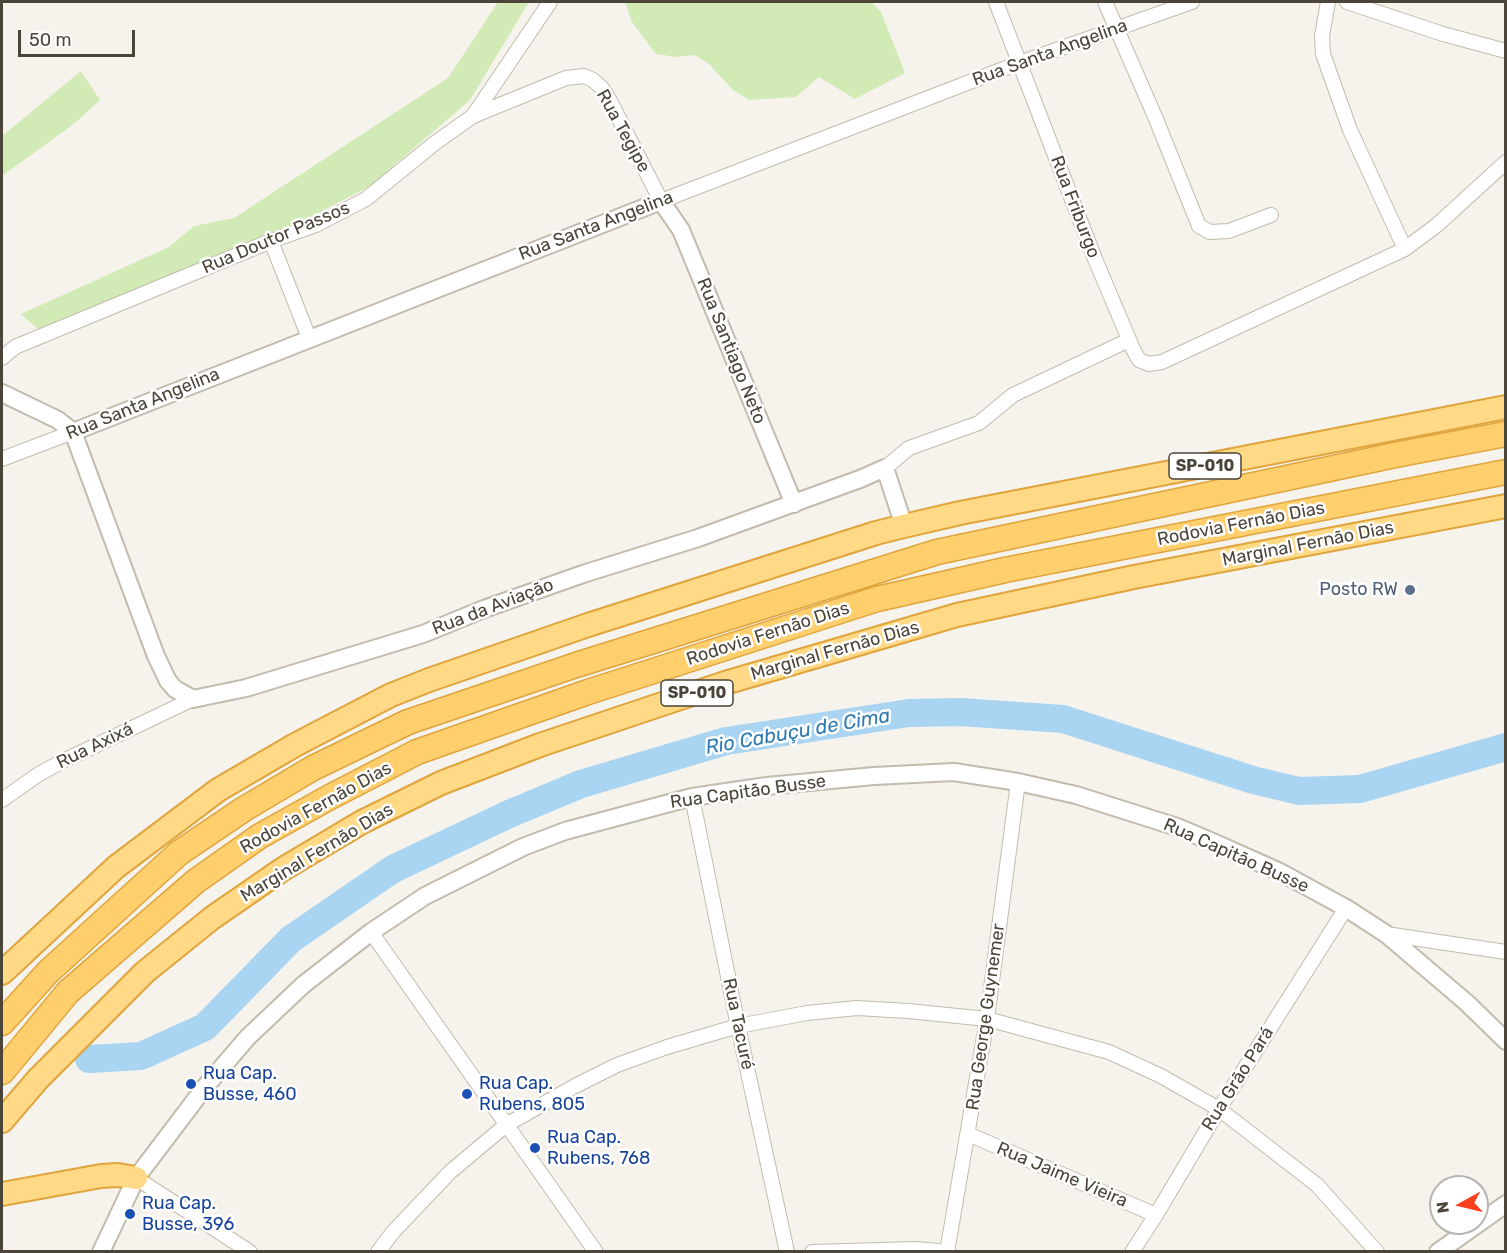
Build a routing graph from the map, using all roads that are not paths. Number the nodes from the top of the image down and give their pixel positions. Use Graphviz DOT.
graph roads {
  1 [pos="550,2"];
  2 [pos="996,2"];
  3 [pos="1105,2"];
  4 [pos="1192,2"];
  5 [pos="1328,2"];
  6 [pos="1347,2"];
  7 [pos="1118,28"];
  8 [pos="1506,51"];
  9 [pos="1019,63"];
  10 [pos="473,116"];
  11 [pos="1506,162"];
  12 [pos="661,201"];
  13 [pos="1271,215"];
  14 [pos="271,242"];
  15 [pos="1405,249"];
  16 [pos="309,338"];
  17 [pos="1131,344"];
  18 [pos="2,358"];
  19 [pos="2,393"];
  20 [pos="1506,407"];
  21 [pos="73,432"];
  22 [pos="1506,434"];
  23 [pos="2,459"];
  24 [pos="885,468"];
  25 [pos="1506,472"];
  26 [pos="794,504"];
  27 [pos="1506,506"];
  28 [pos="904,526"];
  29 [pos="193,699"];
  30 [pos="1018,782"];
  31 [pos="692,797"];
  32 [pos="2,800"];
  33 [pos="1346,908"];
  34 [pos="370,932"];
  35 [pos="1386,934"];
  36 [pos="1506,952"];
  37 [pos="2,974"];
  38 [pos="987,1019"];
  39 [pos="2,1023"];
  40 [pos="738,1026"];
  41 [pos="1506,1041"];
  42 [pos="2,1072"];
  43 [pos="1219,1109"];
  44 [pos="2,1121"];
  45 [pos="506,1125"];
  46 [pos="968,1134"];
  47 [pos="136,1178"];
  48 [pos="2,1194"];
  49 [pos="1506,1204"];
  50 [pos="1156,1215"];
  51 [pos="101,1251"];
  52 [pos="249,1251"];
  53 [pos="378,1251"];
  54 [pos="596,1251"];
  55 [pos="788,1251"];
  56 [pos="812,1251"];
  57 [pos="948,1251"];
  58 [pos="1132,1251"];
  59 [pos="1377,1251"];
  60 [pos="1438,1251"];
  1 -- 10 [label="street, Rua Doutor Passos"];
  2 -- 9 [label="street, Rua Friburgo"];
  3 -- 7 [label="street"];
  4 -- 7 [label="street, Rua Santa Angelina"];
  5 -- 15 [label="street"];
  6 -- 8 [label="street"];
  7 -- 9 [label="street, Rua Santa Angelina"];
  7 -- 13 [label="street"];
  9 -- 12 [label="street, Rua Santa Angelina"];
  9 -- 17 [label="street, Rua Friburgo"];
  10 -- 12 [label="street, Rua Tegipe"];
  10 -- 14 [label="street, Rua Doutor Passos"];
  11 -- 15 [label="street"];
  12 -- 16 [label="street, Rua Santa Angelina"];
  12 -- 26 [label="street, Rua Santiago Neto"];
  14 -- 16 [label="street"];
  14 -- 18 [label="street, Rua Doutor Passos"];
  15 -- 17 [label="street"];
  16 -- 21 [label="street, Rua Santa Angelina"];
  17 -- 24 [label="street, Rua da Aviação"];
  19 -- 21 [label="street"];
  20 -- 28 [label="highway, SP-010"];
  21 -- 23 [label="street, Rua Santa Angelina"];
  21 -- 29 [label="street"];
  22 -- 39 [label="highway, Rodovia Fernão Dias / SP-010"];
  24 -- 26 [label="street, Rua da Aviação"];
  24 -- 28 [label="street"];
  25 -- 42 [label="highway, Rodovia Fernão Dias / SP-010"];
  26 -- 29 [label="street, Rua da Aviação"];
  27 -- 44 [label="highway, Marginal Fernão Dias / SP-010"];
  28 -- 37 [label="highway, SP-010"];
  29 -- 32 [label="street, Rua Axixá"];
  30 -- 31 [label="street, Rua Capitão Busse"];
  30 -- 33 [label="street, Rua Capitão Busse"];
  30 -- 38 [label="street, Rua George Guynemer"];
  31 -- 34 [label="street, Rua Capitão Busse"];
  31 -- 40 [label="street, Rua Tacuré"];
  33 -- 35 [label="street, Rua Capitão Busse"];
  33 -- 43 [label="street, Rua Grão Pará"];
  34 -- 45 [label="street"];
  34 -- 47 [label="street, Rua Capitão Busse"];
  35 -- 36 [label="street, Rua Capitão Busse"];
  35 -- 41 [label="street"];
  38 -- 40 [label="street"];
  38 -- 43 [label="street"];
  38 -- 46 [label="street, Rua George Guynemer"];
  40 -- 45 [label="street"];
  40 -- 55 [label="street, Rua Tacuré"];
  43 -- 50 [label="street, Rua Grão Pará"];
  43 -- 59 [label="street"];
  45 -- 53 [label="street"];
  45 -- 54 [label="street"];
  46 -- 50 [label="street, Rua Jaime Vieira"];
  46 -- 57 [label="street, Rua George Guynemer"];
  47 -- 48 [label="highway"];
  47 -- 51 [label="street, Rua Capitão Busse"];
  47 -- 52 [label="street"];
  49 -- 60 [label="street"];
  50 -- 58 [label="street, Rua Grão Pará"];
  56 -- 57 [label="street"];
}
